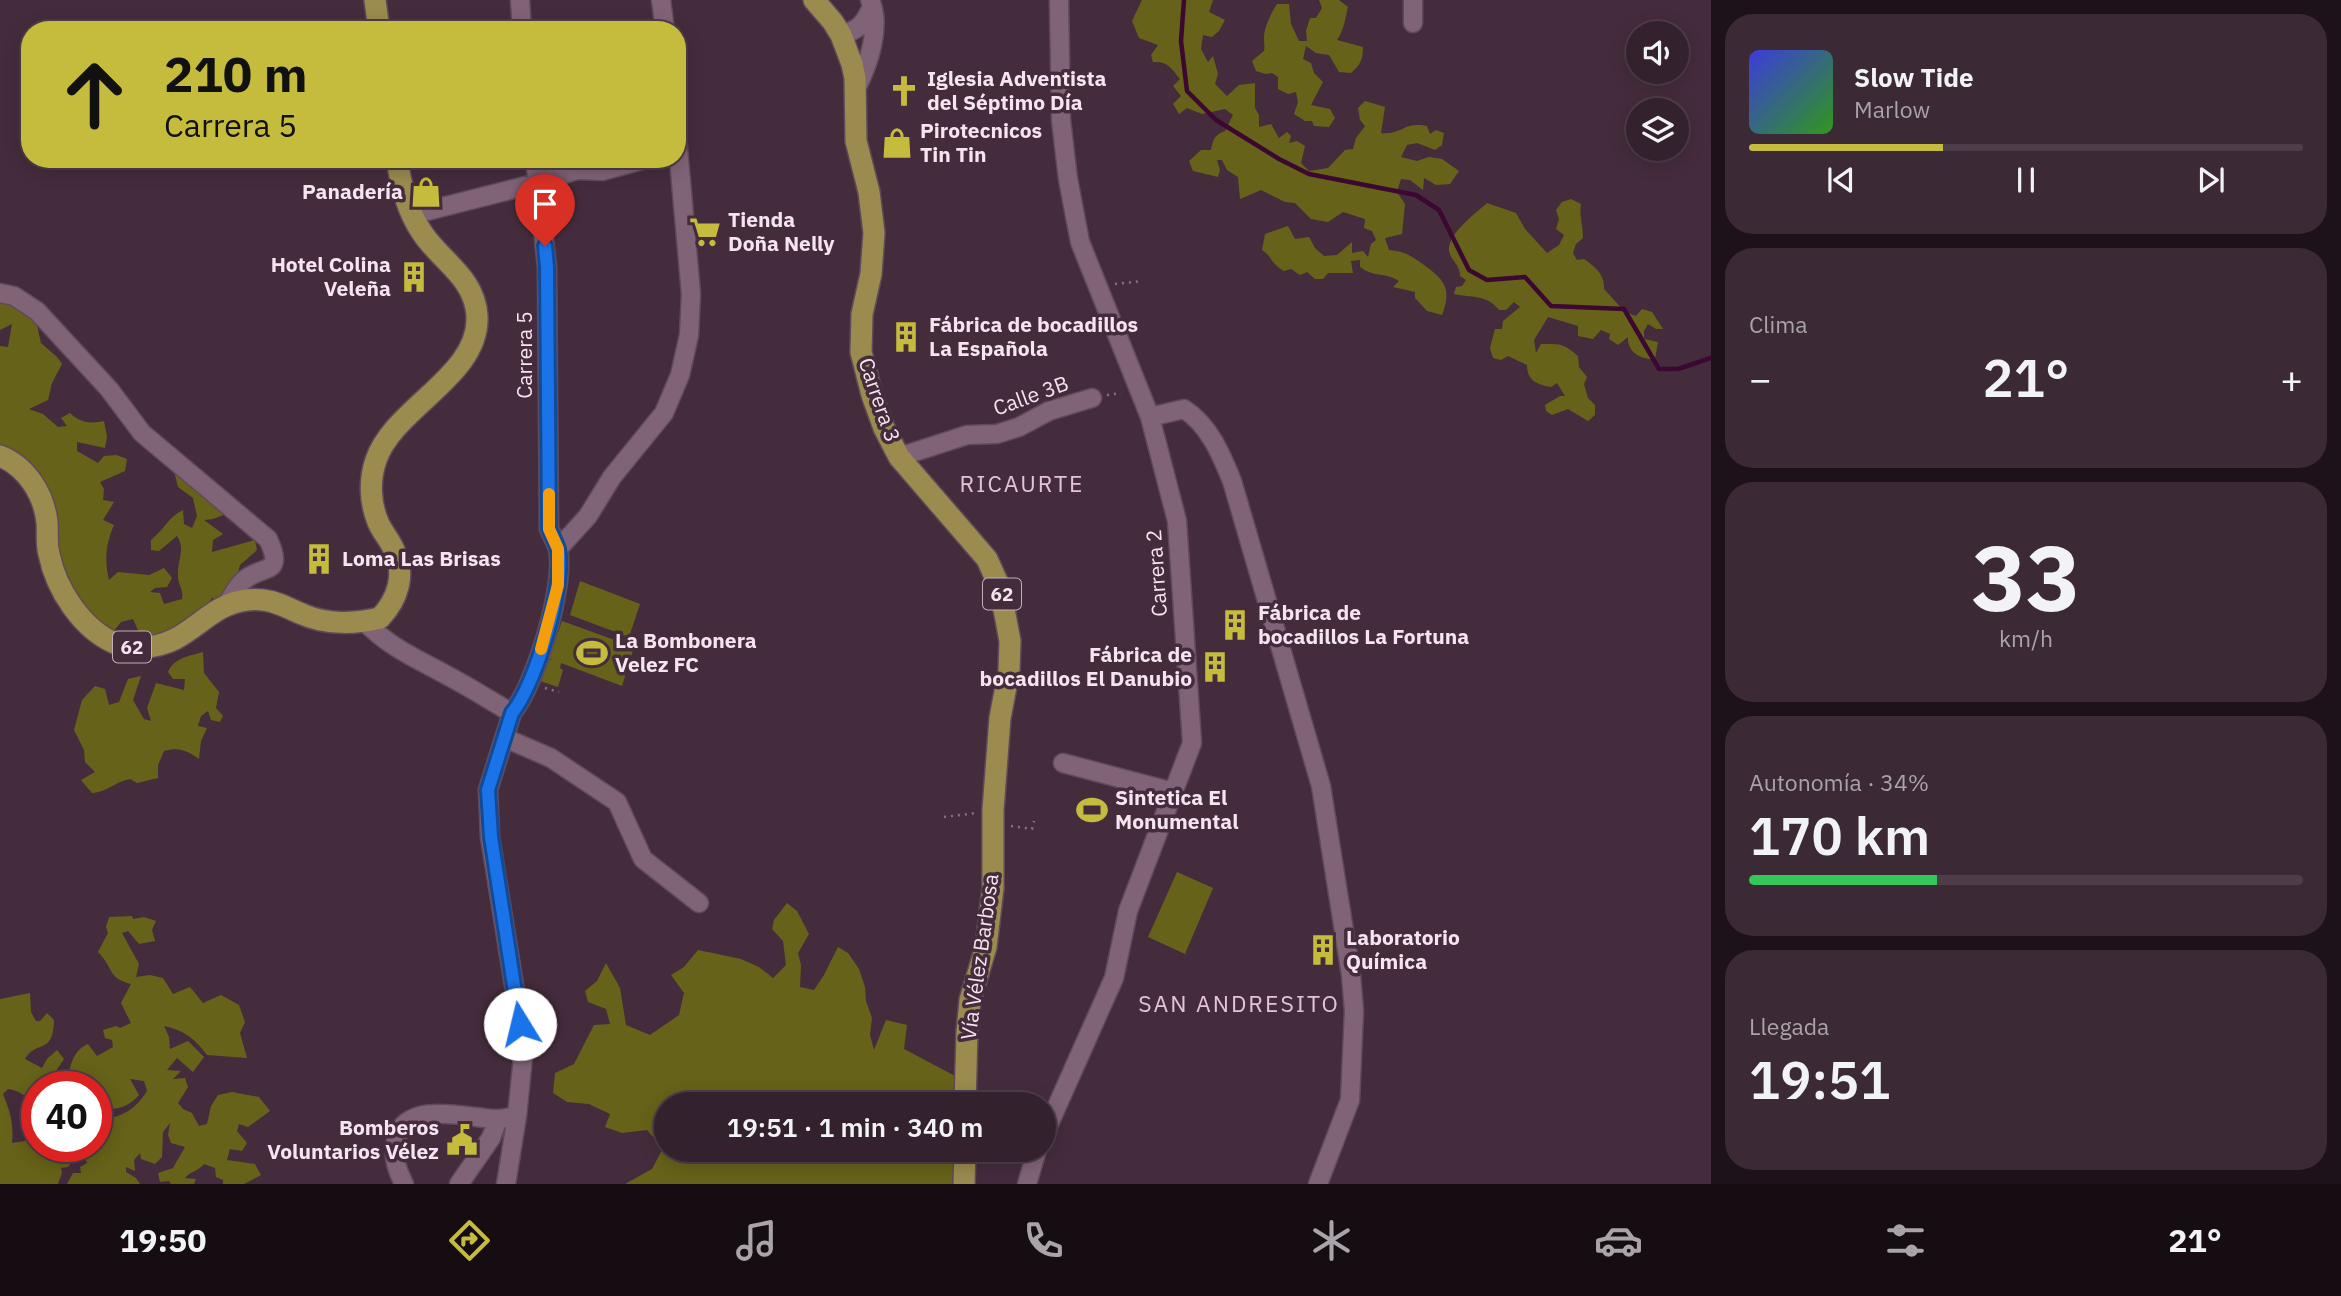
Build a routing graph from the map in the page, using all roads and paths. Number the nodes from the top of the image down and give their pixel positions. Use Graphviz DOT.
graph roads {
  1 [pos="375,0"];
  2 [pos="520,0"];
  3 [pos="661,0"];
  4 [pos="814,0"];
  5 [pos="1059,0"];
  6 [pos="1413,0"];
  7 [pos="871,2"];
  8 [pos="378,21"];
  9 [pos="521,21"];
  10 [pos="664,21"];
  11 [pos="1413,23"];
  12 [pos="841,35"];
  13 [pos="856,89"];
  14 [pos="399,168"];
  15 [pos="536,168"];
  16 [pos="613,168"];
  17 [pos="680,168"];
  18 [pos="537,183"];
  19 [pos="411,215"];
  20 [pos="1142,281"];
  21 [pos="1098,286"];
  22 [pos="0,293"];
  23 [pos="1139,389"];
  24 [pos="1092,398"];
  25 [pos="1150,417"];
  26 [pos="0,456"];
  27 [pos="900,457"];
  28 [pos="558,549"];
  29 [pos="227,604"];
  30 [pos="364,621"];
  31 [pos="512,713"];
  32 [pos="505,738"];
  33 [pos="1063,763"];
  34 [pos="1173,792"];
  35 [pos="944,817"];
  36 [pos="993,817"];
  37 [pos="1034,821"];
  38 [pos="699,903"];
  39 [pos="965,1092"];
  40 [pos="1056,1108"];
  41 [pos="517,1116"];
  42 [pos="498,1119"];
  43 [pos="964,1162"];
  44 [pos="1032,1162"];
  45 [pos="404,1184"];
  46 [pos="460,1184"];
  47 [pos="506,1184"];
  48 [pos="964,1184"];
  49 [pos="1027,1184"];
  50 [pos="1318,1184"];
  1 -- 8 [label="main road"];
  2 -- 9 [label="street"];
  3 -- 10 [label="street"];
  4 -- 12 [label="main road, 62"];
  5 -- 21 [label="street, Carrera 2"];
  6 -- 11 [label="street"];
  7 -- 12 [label="street"];
  7 -- 13 [label="street, Carrera 3"];
  12 -- 13 [label="main road, 62"];
  13 -- 27 [label="main road, Carrera 3 / 62"];
  14 -- 19 [label="main road"];
  15 -- 18 [label="street, Carrera 5"];
  16 -- 18 [label="street"];
  17 -- 28 [label="street"];
  18 -- 19 [label="street"];
  18 -- 28 [label="street, Carrera 5"];
  19 -- 30 [label="main road"];
  20 -- 21 [label="path"];
  21 -- 23 [label="street, Carrera 2"];
  22 -- 29 [label="street"];
  23 -- 24 [label="path, Calle 3B"];
  23 -- 25 [label="street, Carrera 2"];
  24 -- 27 [label="street, Calle 3B"];
  25 -- 34 [label="street, Carrera 2"];
  25 -- 50 [label="street"];
  26 -- 29 [label="main road, 62"];
  27 -- 36 [label="main road, Carrera 3 / 62"];
  28 -- 31 [label="street, Carrera 5"];
  29 -- 30 [label="main road, 62"];
  30 -- 31 [label="street"];
  31 -- 32 [label="street, Carrera 5"];
  32 -- 38 [label="street"];
  32 -- 41 [label="street, Carrera 5"];
  33 -- 34 [label="street"];
  34 -- 40 [label="street, Carrera 2"];
  35 -- 36 [label="path"];
  36 -- 37 [label="path"];
  36 -- 39 [label="main road, Vía Vélez Barbosa / 62"];
  41 -- 42 [label="street"];
  41 -- 47 [label="street, Carrera 5"];
  42 -- 45 [label="street"];
  42 -- 46 [label="street"];
  43 -- 48 [label="main road"];
  44 -- 49 [label="street"];
}
